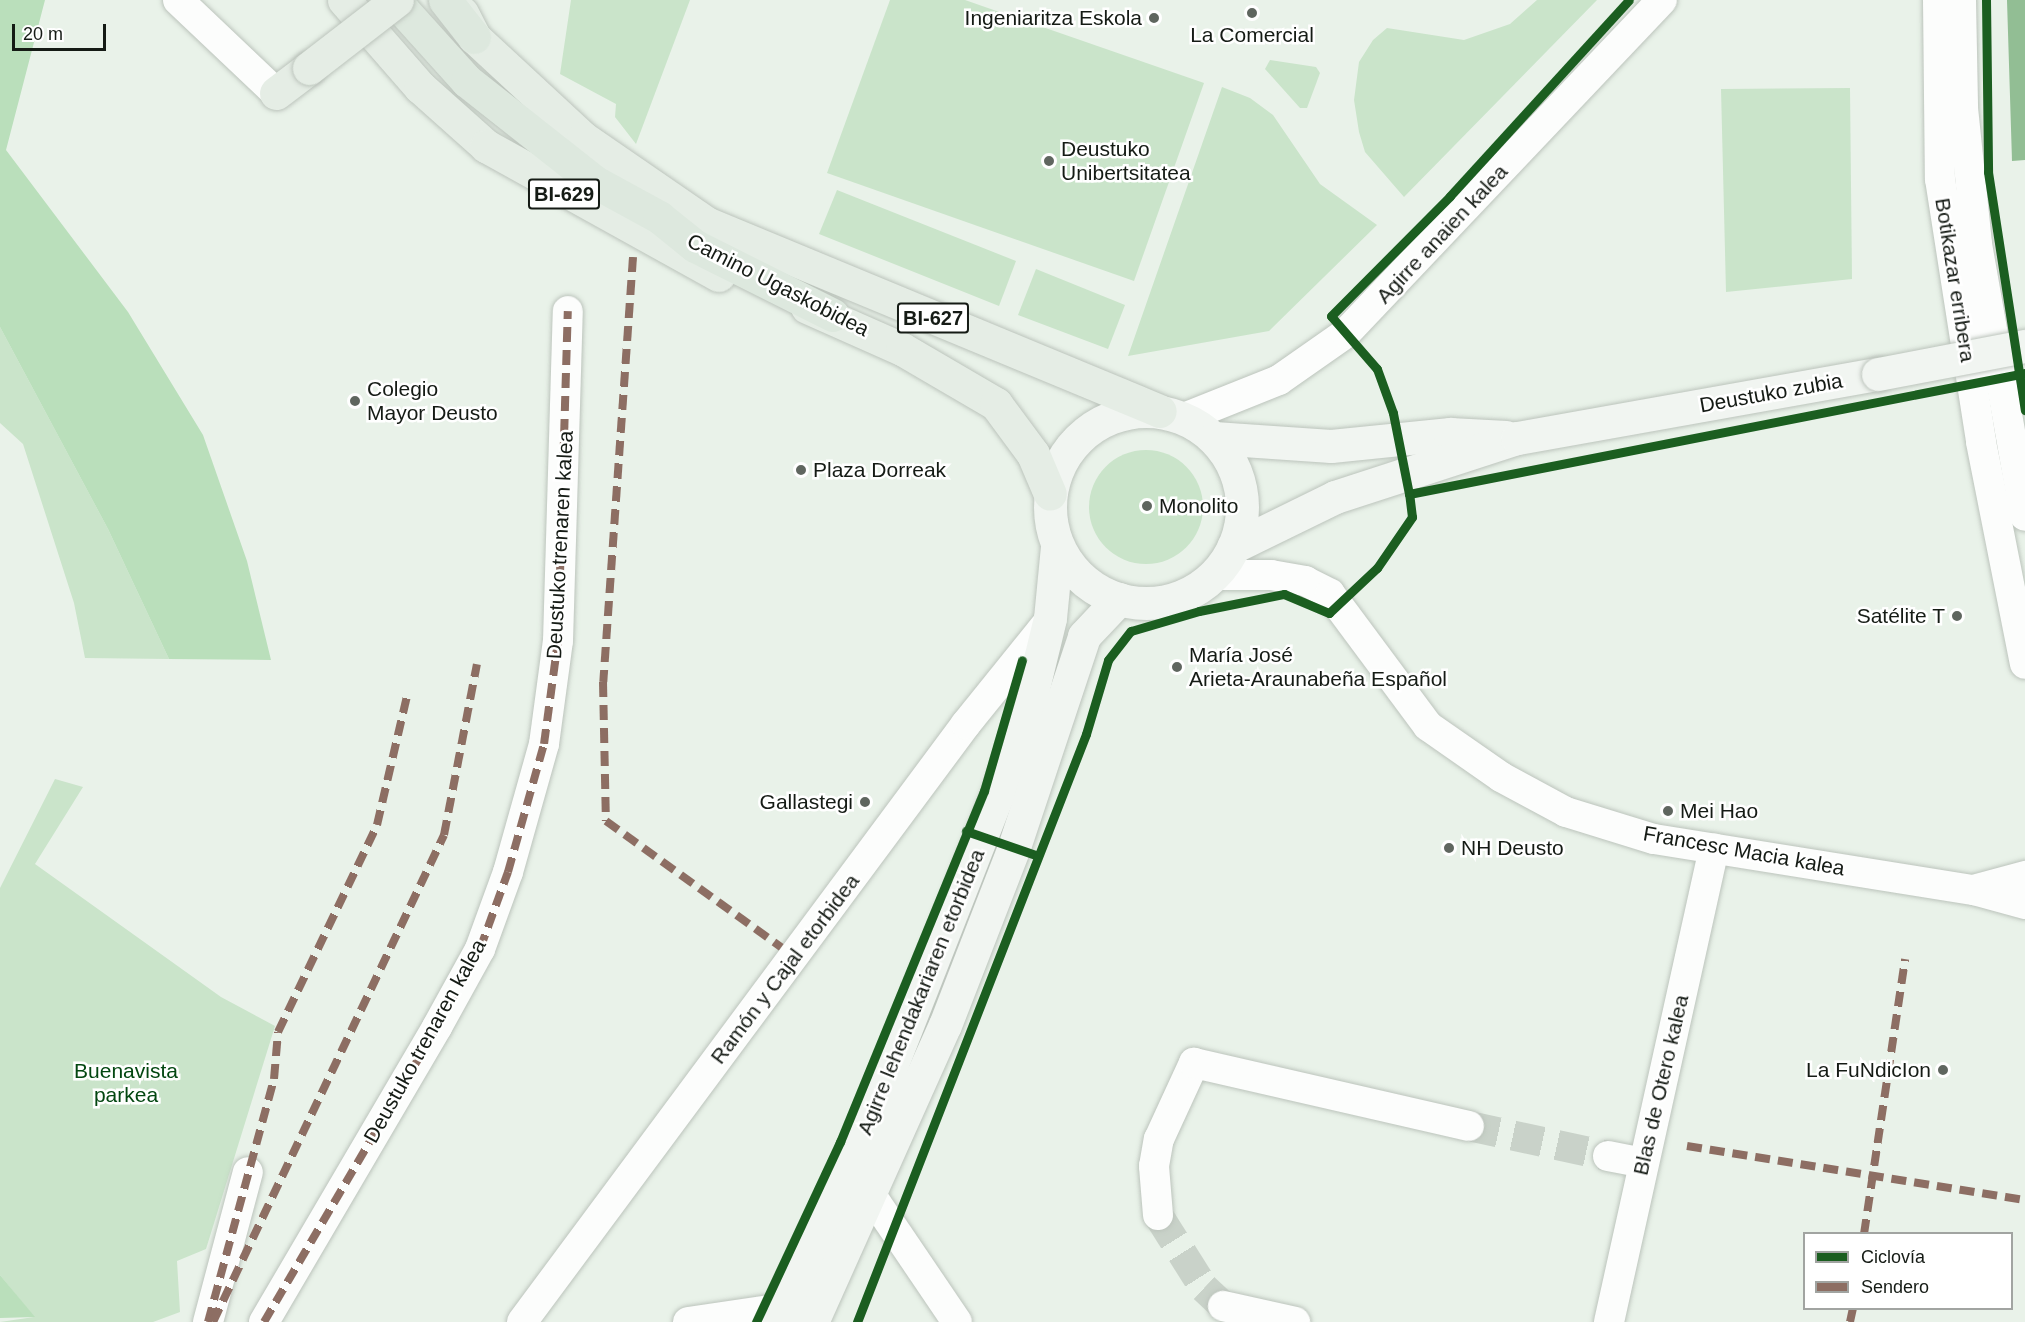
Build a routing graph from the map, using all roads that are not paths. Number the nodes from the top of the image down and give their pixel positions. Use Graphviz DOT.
graph roads {
  1 [pos="178,0"];
  2 [pos="344,0"];
  3 [pos="396,0"];
  4 [pos="445,0"];
  5 [pos="456,0"];
  6 [pos="1662,0"];
  7 [pos="1938,0"];
  8 [pos="1961,0"];
  9 [pos="474,37"];
  10 [pos="276,93"];
  11 [pos="658,217"];
  12 [pos="706,223"];
  13 [pos="568,311"];
  14 [pos="833,315"];
  15 [pos="2025,346"];
  16 [pos="1172,415"];
  17 [pos="1214,438"];
  18 [pos="1517,438"];
  19 [pos="1050,494"];
  20 [pos="2025,516"];
  21 [pos="1057,546"];
  22 [pos="1233,547"];
  23 [pos="1214,575"];
  24 [pos="1119,599"];
  25 [pos="1050,618"];
  26 [pos="2025,664"];
  27 [pos="1714,849"];
  28 [pos="2025,876"];
  29 [pos="1974,890"];
  30 [pos="2025,904"];
  31 [pos="1469,1125"];
  32 [pos="1608,1156"];
  33 [pos="1644,1163"];
  34 [pos="248,1172"];
  35 [pos="871,1195"];
  36 [pos="1158,1215"];
  37 [pos="1222,1306"];
  38 [pos="792,1317"];
  39 [pos="208,1322"];
  40 [pos="264,1322"];
  41 [pos="522,1322"];
  42 [pos="688,1322"];
  43 [pos="957,1322"];
  44 [pos="1295,1322"];
  45 [pos="1609,1322"];
  1 -- 10 [label="street"];
  2 -- 14 [label="main road, BI-629"];
  3 -- 10 [label="main road, bridge"];
  3 -- 11 [label="highway, Camino Ugaskobidea / BI-627"];
  4 -- 9 [label="highway, BI-629"];
  5 -- 9 [label="main road"];
  6 -- 16 [label="street, Agirre anaien kalea"];
  7 -- 26 [label="street, Botikazar erribera"];
  8 -- 20 [label="street, Botikazar erribera"];
  9 -- 12 [label="main road, BI-629"];
  11 -- 12 [label="highway, Camino Ugaskobidea / BI-627"];
  11 -- 14 [label="highway, Camino Ugaskobidea / BI-627"];
  12 -- 16 [label="main road, Camino Ugaskobidea / BI-627"];
  13 -- 40 [label="street, Deustuko trenaren kalea"];
  14 -- 19 [label="main road, Camino Ugaskobidea / BI-627"];
  15 -- 18 [label="main road, Deustuko zubia, bridge"];
  16 -- 17 [label="main road"];
  16 -- 19 [label="main road"];
  17 -- 18 [label="main road, Deustuko zubia"];
  17 -- 22 [label="main road"];
  18 -- 22 [label="main road, Deustuko zubia"];
  19 -- 21 [label="main road"];
  21 -- 24 [label="main road"];
  21 -- 25 [label="main road, Agirre lehendakariaren etorbidea"];
  22 -- 23 [label="main road"];
  23 -- 24 [label="main road"];
  23 -- 27 [label="street, Francesc Macia kalea"];
  24 -- 35 [label="main road, Agirre lehendakariaren etorbidea"];
  25 -- 38 [label="main road, Agirre lehendakariaren etorbidea"];
  25 -- 41 [label="street, Ramón y Cajal etorbidea"];
  27 -- 29 [label="street, Francesc Macia kalea"];
  27 -- 33 [label="street, Blas de Otero kalea"];
  28 -- 29 [label="street, Francesc Macia kalea"];
  29 -- 30 [label="street, Francesc Macia kalea"];
  31 -- 36 [label="street"];
  32 -- 33 [label="street"];
  33 -- 45 [label="street, Blas de Otero kalea"];
  34 -- 39 [label="street"];
  35 -- 38 [label="main road, Agirre lehendakariaren etorbidea"];
  35 -- 43 [label="street"];
  37 -- 44 [label="street"];
  38 -- 42 [label="street"];
}
